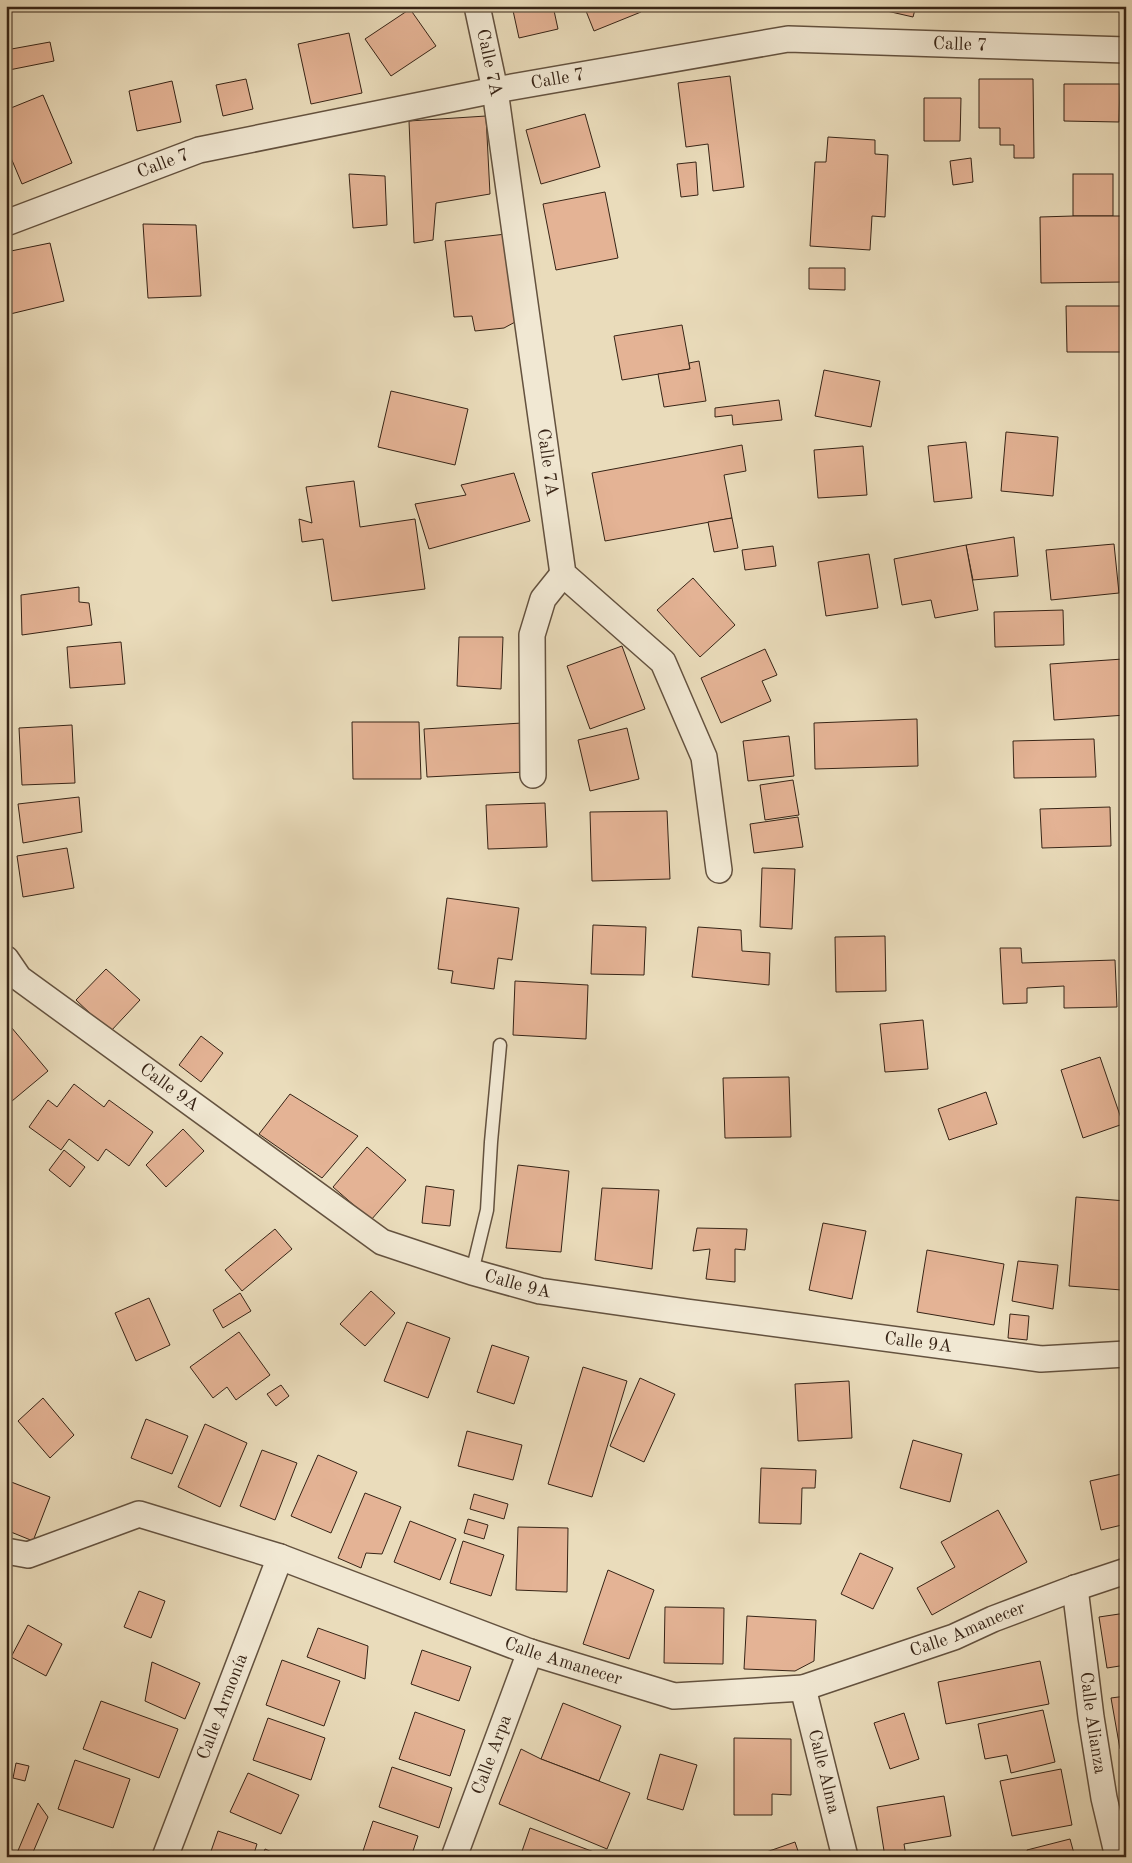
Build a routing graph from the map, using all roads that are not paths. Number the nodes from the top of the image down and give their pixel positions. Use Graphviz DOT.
graph roads {
  1 [pos="477,6"];
  2 [pos="1126,50"];
  3 [pos="495,90"];
  4 [pos="6,223"];
  5 [pos="563,574"];
  6 [pos="533,775"];
  7 [pos="719,870"];
  8 [pos="6,959"];
  9 [pos="500,1045"];
  10 [pos="472,1272"];
  11 [pos="1126,1354"];
  12 [pos="6,1550"];
  13 [pos="280,1557"];
  14 [pos="1126,1571"];
  15 [pos="1075,1588"];
  16 [pos="530,1652"];
  17 [pos="803,1688"];
  18 [pos="165,1857"];
  19 [pos="454,1857"];
  20 [pos="845,1857"];
  21 [pos="1118,1857"];
  1 -- 3 [label="street, Calle 7A"];
  2 -- 3 [label="street, Calle 7"];
  3 -- 4 [label="street, Calle 7"];
  3 -- 5 [label="street, Calle 7A"];
  5 -- 6 [label="street"];
  5 -- 7 [label="street"];
  8 -- 10 [label="street, Calle 9A"];
  9 -- 10 [label="lane"];
  10 -- 11 [label="street, Calle 9A"];
  12 -- 13 [label="street, Calle Amanecer"];
  13 -- 16 [label="street, Calle Amanecer"];
  13 -- 18 [label="street, Calle Armonía"];
  14 -- 15 [label="street, Calle Amanecer"];
  15 -- 17 [label="street, Calle Amanecer"];
  15 -- 21 [label="street, Calle Alianza"];
  16 -- 17 [label="street, Calle Amanecer"];
  16 -- 19 [label="street, Calle Arpa"];
  17 -- 20 [label="street, Calle Alma"];
}
